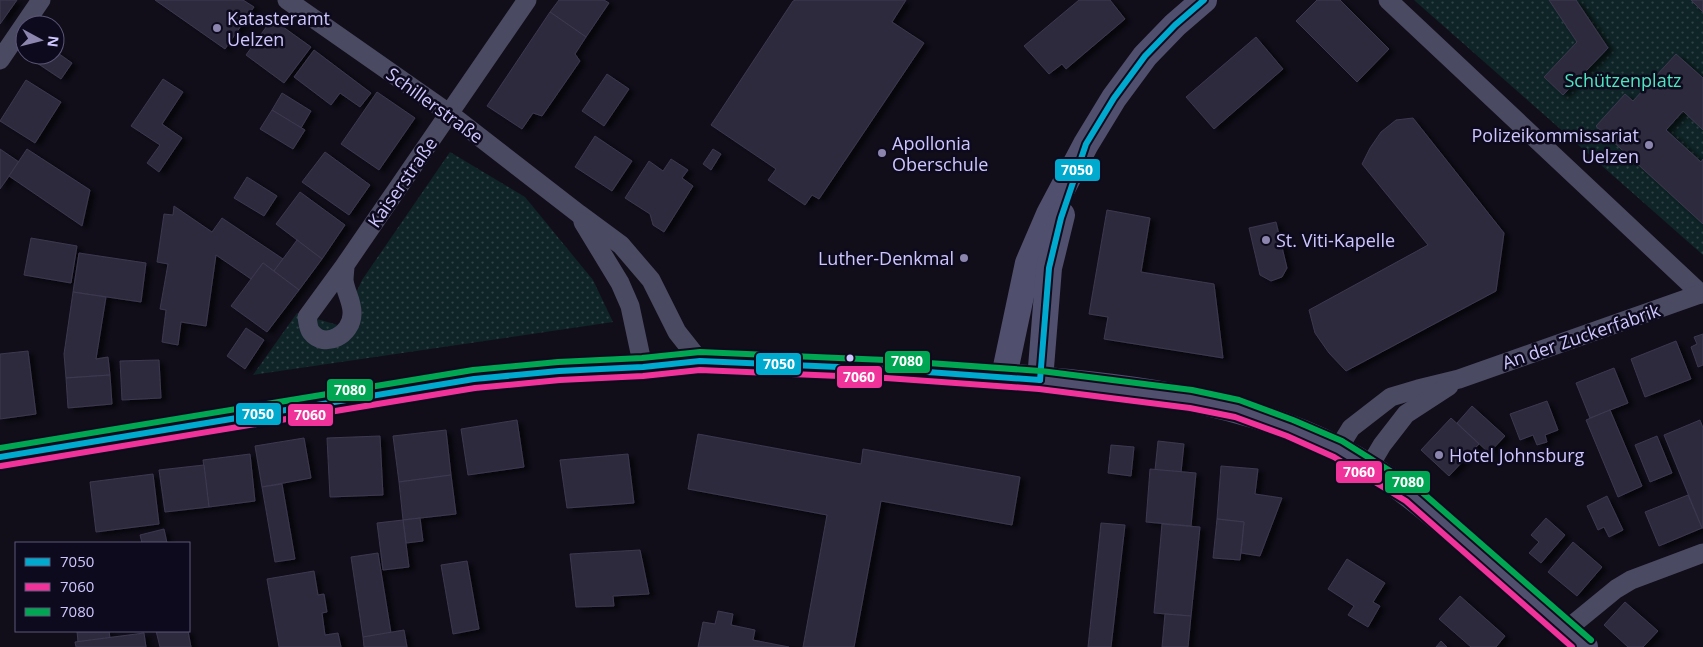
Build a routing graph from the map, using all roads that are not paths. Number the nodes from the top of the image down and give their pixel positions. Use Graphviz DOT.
graph roads {
  1 [pos="41,0"];
  2 [pos="286,0"];
  3 [pos="527,0"];
  4 [pos="1204,0"];
  5 [pos="1388,0"];
  6 [pos="0,60"];
  7 [pos="450,114"];
  8 [pos="1086,144"];
  9 [pos="579,214"];
  10 [pos="345,264"];
  11 [pos="1702,293"];
  12 [pos="700,361"];
  13 [pos="642,367"];
  14 [pos="1004,376"];
  15 [pos="1040,380"];
  16 [pos="1458,380"];
  17 [pos="1338,449"];
  18 [pos="0,457"];
  19 [pos="1369,467"];
  20 [pos="1703,553"];
  21 [pos="1566,630"];
  22 [pos="1585,647"];
  1 -- 6 [label="street"];
  2 -- 7 [label="street, Schillerstraße"];
  3 -- 7 [label="street, Kaiserstraße"];
  4 -- 8 [label="main road"];
  5 -- 11 [label="street"];
  7 -- 9 [label="street, Schillerstraße"];
  7 -- 10 [label="street, Kaiserstraße"];
  8 -- 14 [label="main road"];
  8 -- 15 [label="main road"];
  9 -- 12 [label="street, Schillerstraße"];
  9 -- 13 [label="street, Schillerstraße"];
  11 -- 16 [label="street, An der Zuckerfabrik"];
  12 -- 13 [label="street"];
  12 -- 14 [label="street"];
  13 -- 18 [label="street"];
  14 -- 15 [label="main road"];
  15 -- 17 [label="main road"];
  16 -- 17 [label="street, An der Zuckerfabrik"];
  16 -- 19 [label="street, An der Zuckerfabrik"];
  17 -- 19 [label="main road"];
  19 -- 21 [label="main road"];
  20 -- 21 [label="street"];
  21 -- 22 [label="main road"];
}
